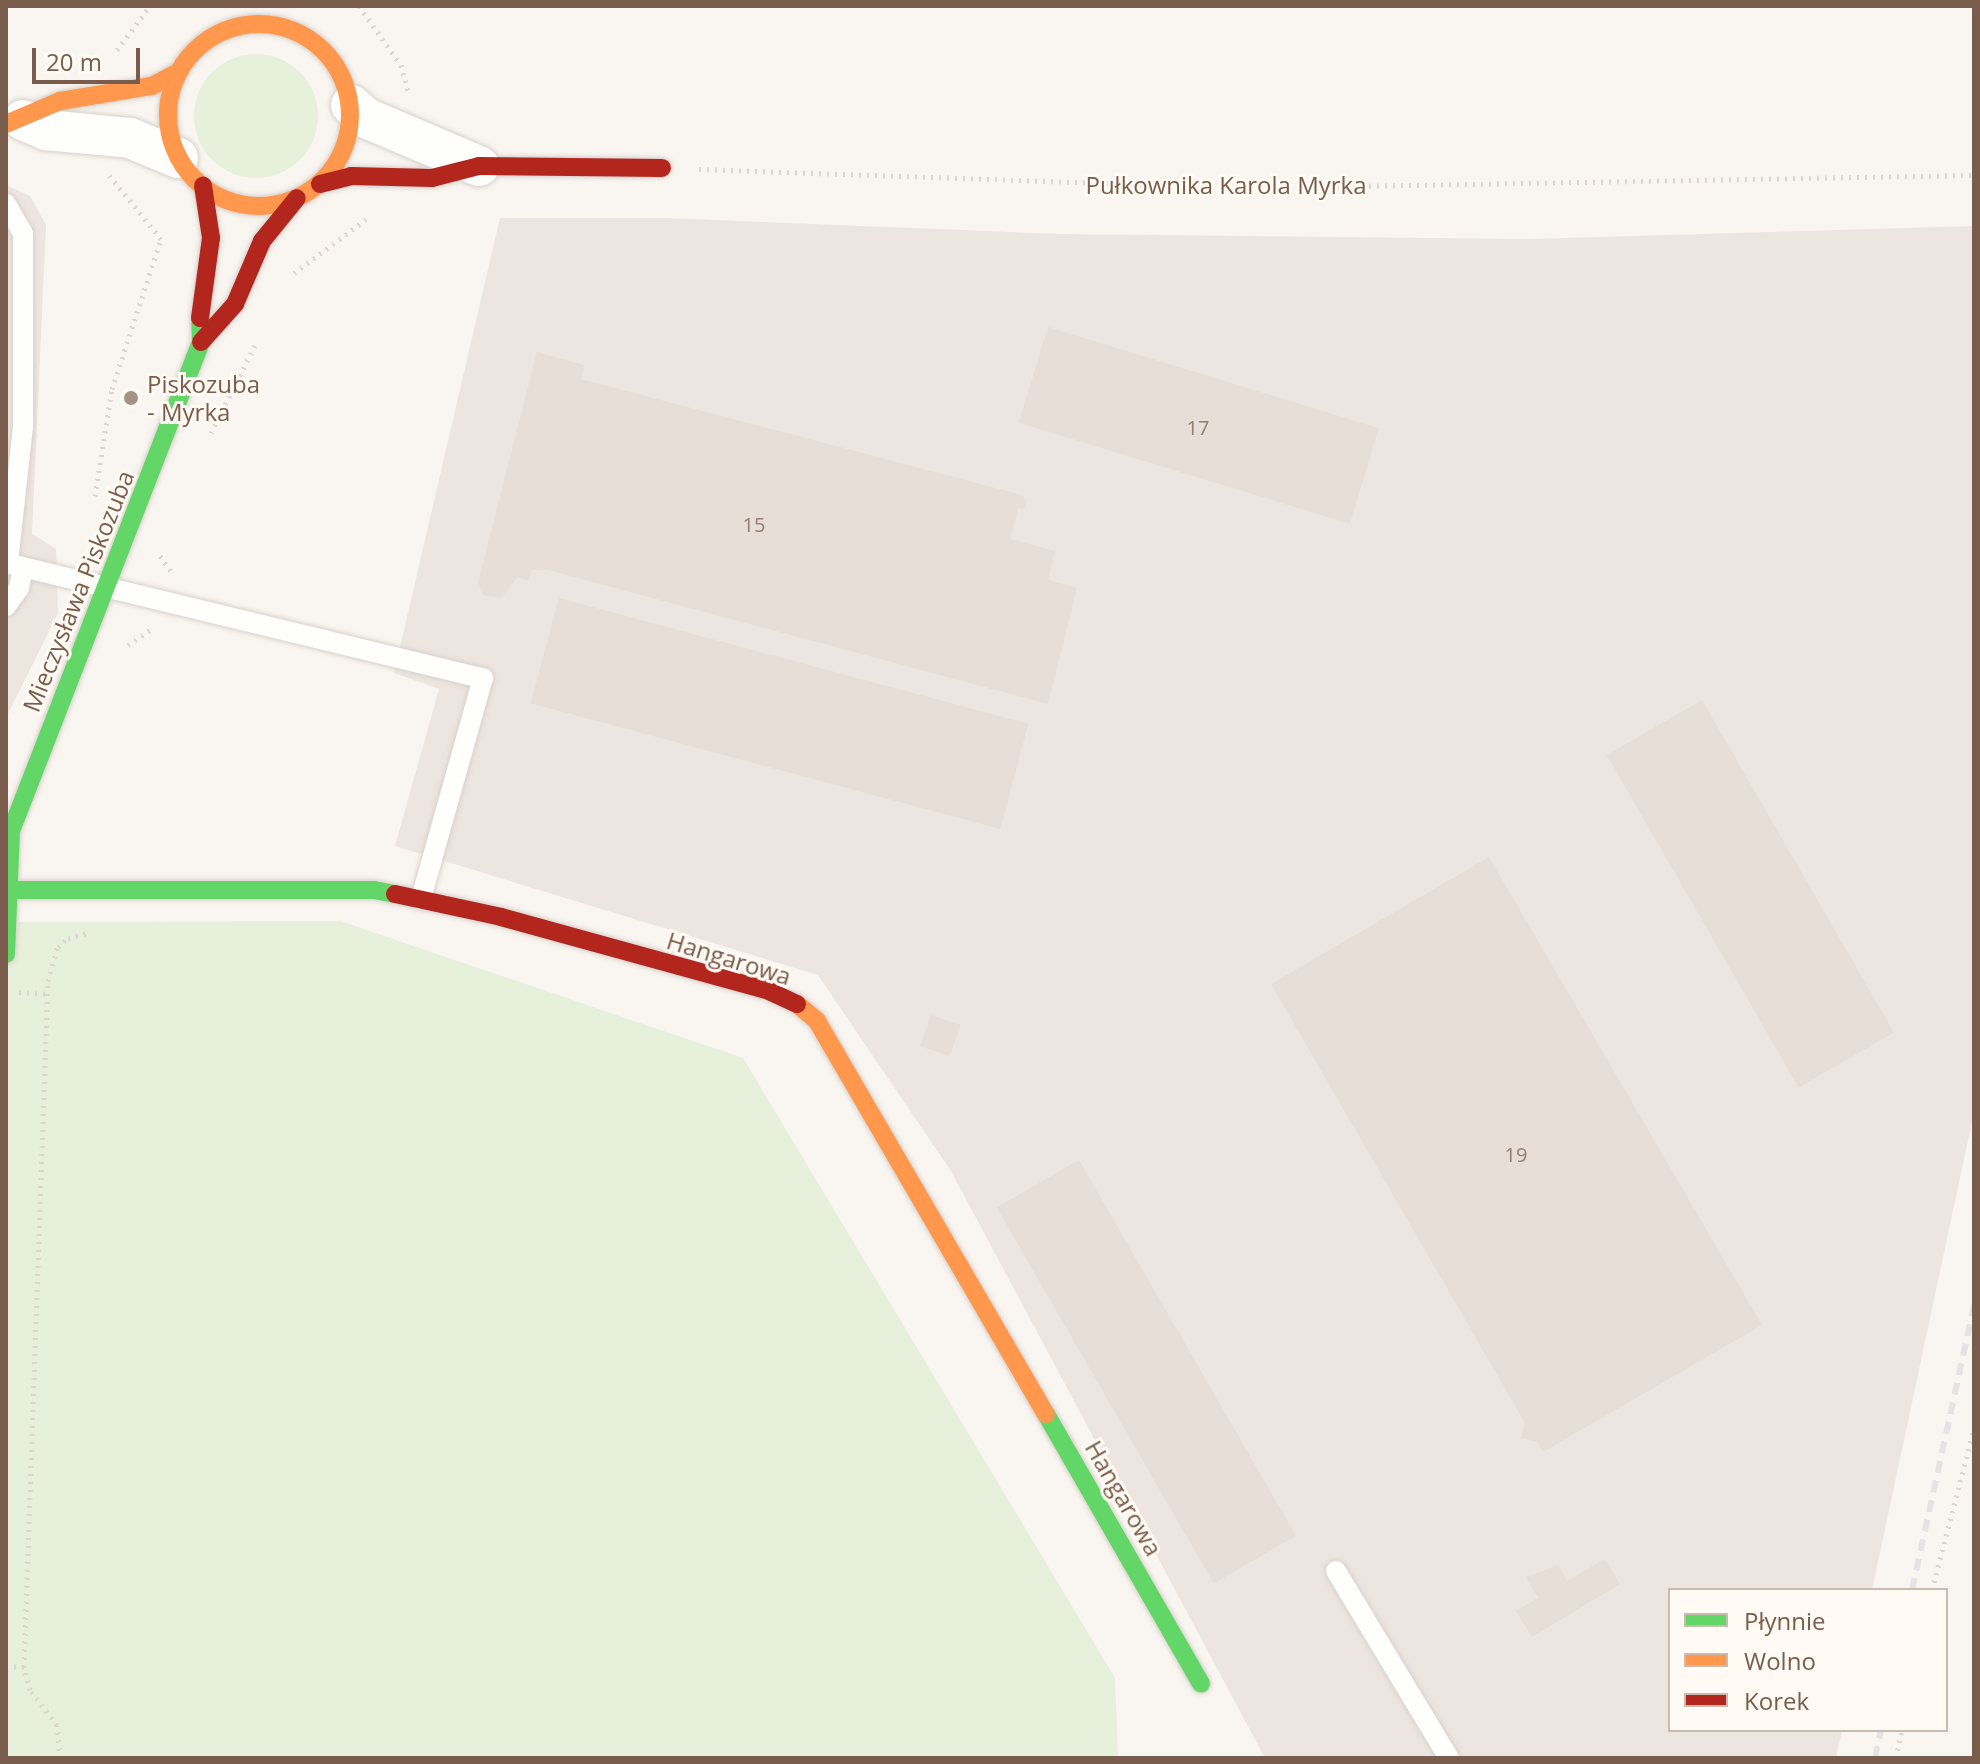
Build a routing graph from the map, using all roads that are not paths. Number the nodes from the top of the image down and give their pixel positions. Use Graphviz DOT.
graph roads {
  1 [pos="238,6"];
  2 [pos="290,6"];
  3 [pos="227,29"];
  4 [pos="305,36"];
  5 [pos="178,72"];
  6 [pos="351,105"];
  7 [pos="14,122"];
  8 [pos="479,166"];
  9 [pos="662,168"];
  10 [pos="191,172"];
  11 [pos="320,184"];
  12 [pos="297,198"];
  13 [pos="6,204"];
  14 [pos="201,342"];
  15 [pos="15,344"];
  16 [pos="12,564"];
  17 [pos="106,590"];
  18 [pos="6,606"];
  19 [pos="6,890"];
  20 [pos="421,899"];
  21 [pos="6,954"];
  22 [pos="1336,1571"];
  23 [pos="1201,1684"];
  24 [pos="1449,1758"];
  1 -- 3 [label="street"];
  2 -- 4 [label="street"];
  3 -- 4 [label="street"];
  3 -- 5 [label="street"];
  4 -- 6 [label="street"];
  5 -- 7 [label="street"];
  5 -- 10 [label="street"];
  6 -- 8 [label="street"];
  6 -- 11 [label="street"];
  7 -- 10 [label="street"];
  8 -- 9 [label="street"];
  8 -- 11 [label="street"];
  10 -- 12 [label="street"];
  10 -- 14 [label="street, Mieczysława Piskozuba"];
  11 -- 12 [label="street"];
  12 -- 14 [label="street, Mieczysława Piskozuba"];
  13 -- 15 [label="lane"];
  14 -- 17 [label="street, Mieczysława Piskozuba"];
  15 -- 16 [label="lane"];
  16 -- 17 [label="lane"];
  16 -- 18 [label="lane"];
  17 -- 19 [label="street, Mieczysława Piskozuba"];
  17 -- 20 [label="lane"];
  19 -- 20 [label="street, Hangarowa"];
  19 -- 21 [label="street, Mieczysława Piskozuba"];
  20 -- 23 [label="street, Hangarowa"];
  22 -- 24 [label="lane"];
}
